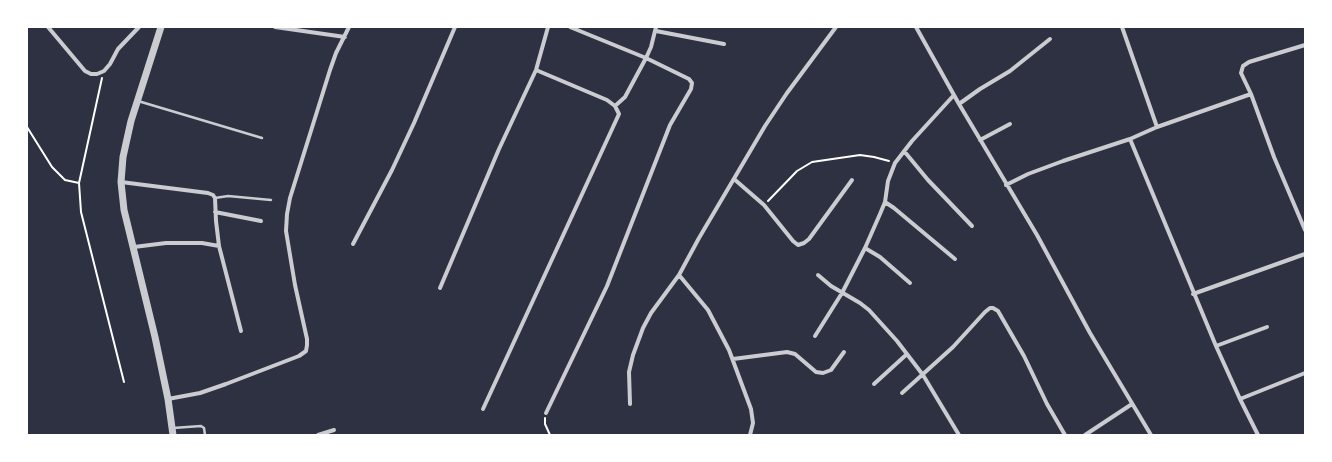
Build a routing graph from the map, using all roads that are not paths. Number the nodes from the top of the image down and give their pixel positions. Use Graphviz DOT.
graph roads {
  1 [pos="48,27"];
  2 [pos="139,27"];
  3 [pos="161,27"];
  4 [pos="275,27"];
  5 [pos="349,27"];
  6 [pos="455,27"];
  7 [pos="548,27"];
  8 [pos="570,27"];
  9 [pos="836,27"];
  10 [pos="916,27"];
  11 [pos="1122,27"];
  12 [pos="656,29"];
  13 [pos="345,37"];
  14 [pos="1050,38"];
  15 [pos="724,44"];
  16 [pos="1305,44"];
  17 [pos="646,58"];
  18 [pos="536,70"];
  19 [pos="1251,94"];
  20 [pos="954,95"];
  21 [pos="137,101"];
  22 [pos="959,104"];
  23 [pos="615,106"];
  24 [pos="1010,124"];
  25 [pos="1157,127"];
  26 [pos="262,138"];
  27 [pos="1130,139"];
  28 [pos="980,140"];
  29 [pos="904,151"];
  30 [pos="734,179"];
  31 [pos="852,180"];
  32 [pos="121,182"];
  33 [pos="1006,185"];
  34 [pos="215,198"];
  35 [pos="271,200"];
  36 [pos="884,202"];
  37 [pos="215,212"];
  38 [pos="261,221"];
  39 [pos="972,226"];
  40 [pos="1305,230"];
  41 [pos="353,244"];
  42 [pos="219,246"];
  43 [pos="134,247"];
  44 [pos="865,248"];
  45 [pos="1305,254"];
  46 [pos="955,259"];
  47 [pos="679,275"];
  48 [pos="818,275"];
  49 [pos="910,283"];
  50 [pos="440,288"];
  51 [pos="842,293"];
  52 [pos="1193,294"];
  53 [pos="1267,327"];
  54 [pos="241,331"];
  55 [pos="815,336"];
  56 [pos="1216,346"];
  57 [pos="844,352"];
  58 [pos="907,354"];
  59 [pos="733,359"];
  60 [pos="1305,374"];
  61 [pos="922,376"];
  62 [pos="874,384"];
  63 [pos="902,393"];
  64 [pos="168,399"];
  65 [pos="1240,399"];
  66 [pos="630,404"];
  67 [pos="1132,404"];
  68 [pos="483,409"];
  69 [pos="546,413"];
  70 [pos="334,430"];
  71 [pos="172,432"];
  72 [pos="205,435"];
  73 [pos="318,435"];
  74 [pos="750,435"];
  75 [pos="958,435"];
  76 [pos="1065,435"];
  77 [pos="1085,435"];
  78 [pos="1151,435"];
  79 [pos="1258,435"];
  1 -- 2 [label="street"];
  3 -- 21 [label="street"];
  4 -- 13 [label="street"];
  5 -- 13 [label="street"];
  6 -- 41 [label="street"];
  7 -- 18 [label="street"];
  8 -- 17 [label="street"];
  9 -- 30 [label="street"];
  10 -- 20 [label="street"];
  11 -- 25 [label="street"];
  12 -- 15 [label="street"];
  12 -- 17 [label="street"];
  13 -- 64 [label="street"];
  14 -- 22 [label="street"];
  16 -- 19 [label="street"];
  17 -- 23 [label="street"];
  17 -- 69 [label="street"];
  18 -- 23 [label="street"];
  18 -- 50 [label="street"];
  19 -- 25 [label="street"];
  19 -- 40 [label="street"];
  20 -- 22 [label="street"];
  20 -- 29 [label="street"];
  21 -- 26 [label="lane"];
  21 -- 32 [label="street"];
  22 -- 28 [label="street"];
  23 -- 68 [label="street"];
  24 -- 28 [label="street"];
  25 -- 27 [label="street"];
  27 -- 33 [label="street"];
  27 -- 52 [label="street"];
  28 -- 33 [label="street"];
  29 -- 36 [label="street"];
  29 -- 39 [label="street"];
  30 -- 31 [label="street"];
  30 -- 47 [label="street"];
  32 -- 34 [label="street"];
  32 -- 43 [label="street"];
  33 -- 67 [label="street"];
  34 -- 35 [label="lane"];
  34 -- 37 [label="street"];
  36 -- 44 [label="street"];
  36 -- 46 [label="street"];
  37 -- 38 [label="street"];
  37 -- 42 [label="street"];
  42 -- 43 [label="street"];
  42 -- 54 [label="street"];
  43 -- 64 [label="street"];
  44 -- 49 [label="street"];
  44 -- 51 [label="street"];
  45 -- 52 [label="street"];
  47 -- 59 [label="street"];
  47 -- 66 [label="street"];
  48 -- 51 [label="street"];
  51 -- 55 [label="street"];
  51 -- 58 [label="street"];
  52 -- 56 [label="street"];
  53 -- 56 [label="street"];
  56 -- 65 [label="street"];
  57 -- 59 [label="street"];
  58 -- 61 [label="street"];
  58 -- 62 [label="street"];
  59 -- 74 [label="street"];
  60 -- 65 [label="street"];
  61 -- 63 [label="street"];
  61 -- 75 [label="street"];
  61 -- 76 [label="street"];
  64 -- 71 [label="street"];
  65 -- 79 [label="street"];
  67 -- 77 [label="street"];
  67 -- 78 [label="street"];
  70 -- 73 [label="street"];
  71 -- 72 [label="lane"];
}
